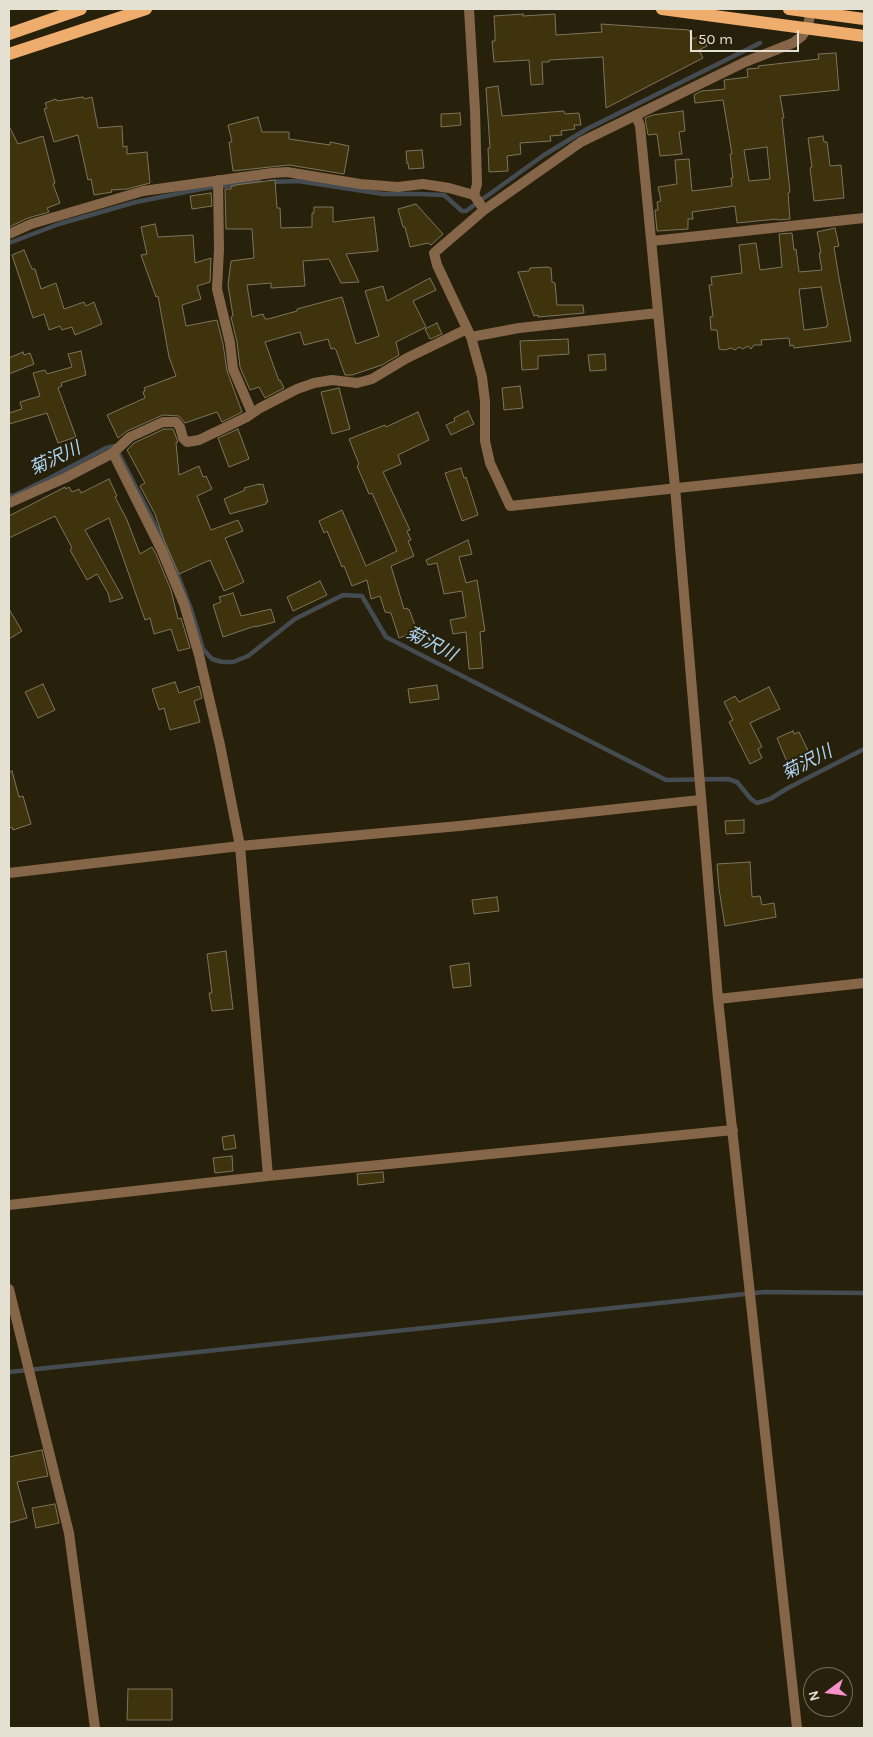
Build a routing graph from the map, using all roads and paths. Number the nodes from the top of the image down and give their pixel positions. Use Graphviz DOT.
graph roads {
  1 [pos="80,9"];
  2 [pos="146,9"];
  3 [pos="469,9"];
  4 [pos="662,9"];
  5 [pos="789,9"];
  6 [pos="811,12"];
  7 [pos="864,19"];
  8 [pos="806,28"];
  9 [pos="9,34"];
  10 [pos="864,36"];
  11 [pos="9,54"];
  12 [pos="636,114"];
  13 [pos="218,180"];
  14 [pos="474,195"];
  15 [pos="484,210"];
  16 [pos="864,218"];
  17 [pos="9,234"];
  18 [pos="652,241"];
  19 [pos="658,313"];
  20 [pos="469,333"];
  21 [pos="252,413"];
  22 [pos="113,453"];
  23 [pos="864,468"];
  24 [pos="675,487"];
  25 [pos="9,503"];
  26 [pos="700,800"];
  27 [pos="240,846"];
  28 [pos="9,873"];
  29 [pos="864,983"];
  30 [pos="718,999"];
  31 [pos="733,1130"];
  32 [pos="268,1176"];
  33 [pos="9,1205"];
  34 [pos="9,1289"];
  35 [pos="95,1728"];
  36 [pos="797,1728"];
  1 -- 9 [label="main road"];
  2 -- 11 [label="main road"];
  3 -- 14 [label="street"];
  4 -- 8 [label="main road"];
  5 -- 6 [label="main road"];
  6 -- 7 [label="main road"];
  6 -- 8 [label="street"];
  8 -- 10 [label="main road"];
  8 -- 12 [label="street"];
  12 -- 15 [label="street"];
  12 -- 18 [label="street"];
  13 -- 14 [label="street"];
  13 -- 17 [label="street"];
  13 -- 21 [label="street"];
  14 -- 15 [label="street"];
  15 -- 20 [label="street"];
  16 -- 18 [label="street"];
  18 -- 19 [label="street"];
  19 -- 20 [label="street"];
  19 -- 24 [label="street"];
  20 -- 21 [label="street"];
  20 -- 24 [label="street"];
  21 -- 22 [label="street"];
  22 -- 25 [label="street"];
  22 -- 27 [label="street"];
  23 -- 24 [label="street"];
  24 -- 26 [label="street"];
  26 -- 27 [label="street"];
  26 -- 30 [label="street"];
  27 -- 28 [label="street"];
  27 -- 32 [label="street"];
  29 -- 30 [label="street"];
  30 -- 31 [label="street"];
  31 -- 32 [label="street"];
  31 -- 36 [label="street"];
  32 -- 33 [label="street"];
  34 -- 35 [label="street"];
}
